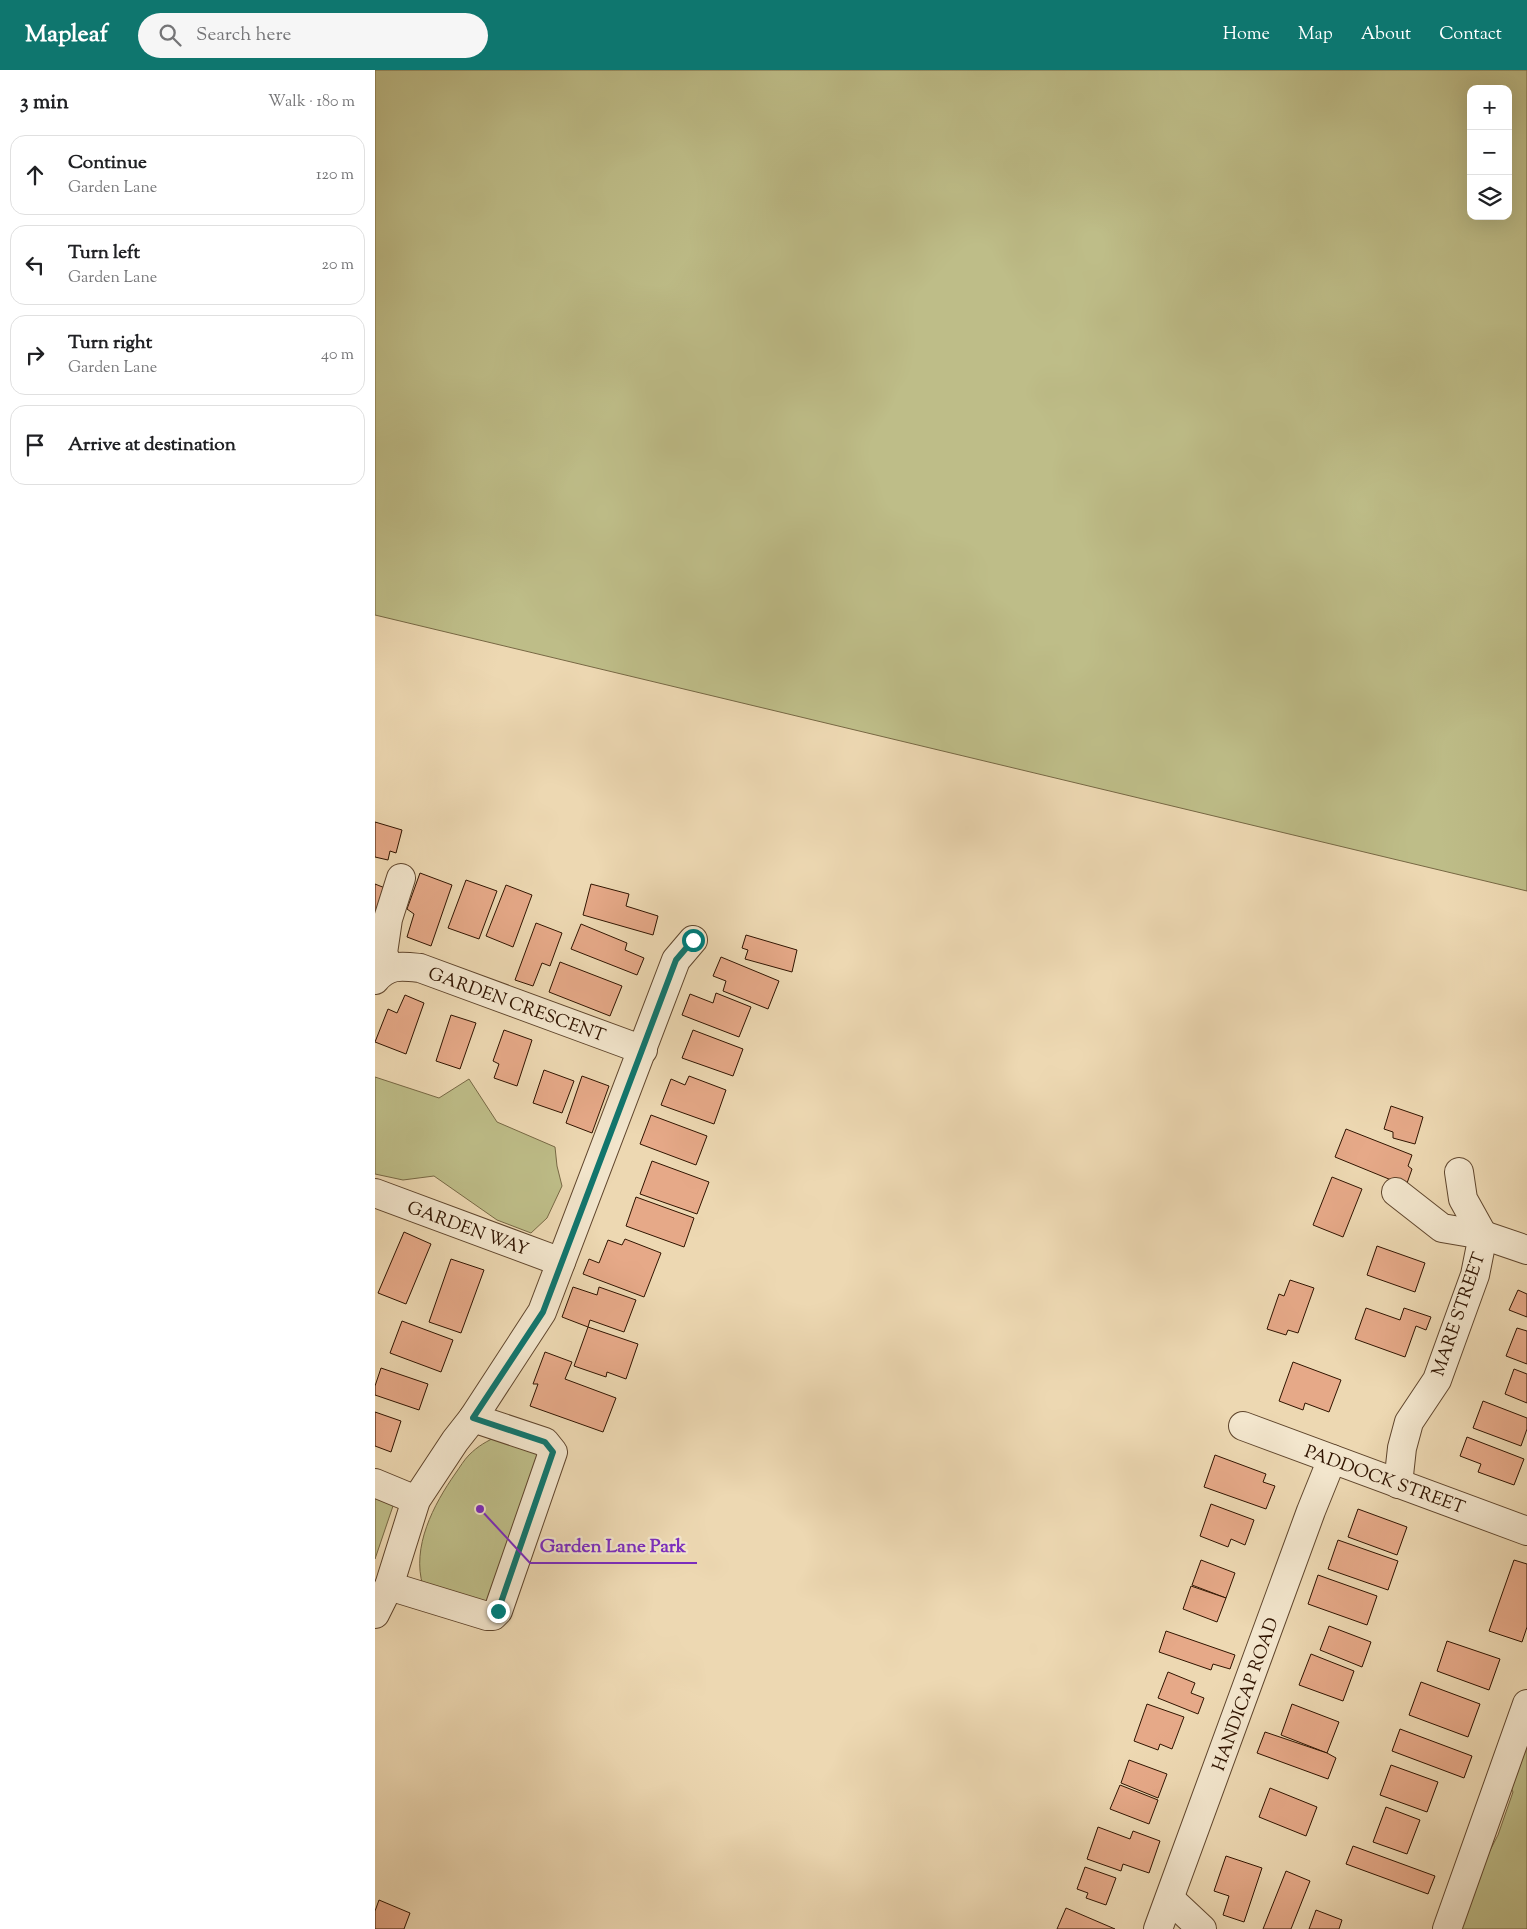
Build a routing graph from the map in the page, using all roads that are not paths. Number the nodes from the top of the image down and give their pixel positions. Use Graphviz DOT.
graph roads {
  1 [pos="401,878"];
  2 [pos="693,940"];
  3 [pos="382,974"];
  4 [pos="643,1050"];
  5 [pos="1459,1172"];
  6 [pos="1396,1192"];
  7 [pos="375,1193"];
  8 [pos="1483,1235"];
  9 [pos="1527,1250"];
  10 [pos="561,1262"];
  11 [pos="473,1418"];
  12 [pos="1243,1426"];
  13 [pos="1332,1459"];
  14 [pos="375,1483"];
  15 [pos="1398,1484"];
  16 [pos="416,1500"];
  17 [pos="1527,1531"];
  18 [pos="389,1586"];
  19 [pos="375,1614"];
  20 [pos="1527,1704"];
  21 [pos="1170,1899"];
  22 [pos="1158,1929"];
  23 [pos="1203,1929"];
  24 [pos="1447,1929"];
  1 -- 3 [label="street, GARDEN CRESCENT"];
  2 -- 4 [label="street"];
  3 -- 4 [label="street, GARDEN CRESCENT"];
  4 -- 10 [label="street"];
  5 -- 8 [label="street, MARE STREET"];
  6 -- 8 [label="street"];
  7 -- 10 [label="street, GARDEN WAY"];
  8 -- 9 [label="street"];
  8 -- 15 [label="street, MARE STREET"];
  10 -- 11 [label="street"];
  11 -- 16 [label="street"];
  11 -- 18 [label="street"];
  12 -- 13 [label="street, PADDOCK STREET"];
  13 -- 15 [label="street, PADDOCK STREET"];
  13 -- 21 [label="street, HANDICAP ROAD"];
  14 -- 16 [label="street"];
  15 -- 17 [label="street, PADDOCK STREET"];
  16 -- 18 [label="street"];
  18 -- 19 [label="street"];
  20 -- 24 [label="street"];
  21 -- 22 [label="street, HANDICAP ROAD"];
  21 -- 23 [label="street"];
}
